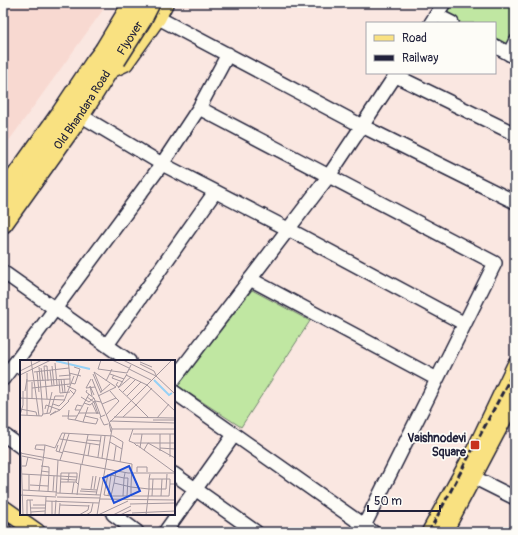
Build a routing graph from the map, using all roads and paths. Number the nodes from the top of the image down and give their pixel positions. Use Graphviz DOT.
graph roads {
  1 [pos="124,3"];
  2 [pos="133,3"];
  3 [pos="444,3"];
  4 [pos="158,8"];
  5 [pos="433,19"];
  6 [pos="447,22"];
  7 [pos="496,46"];
  8 [pos="513,51"];
  9 [pos="228,54"];
  10 [pos="105,62"];
  11 [pos="397,74"];
  12 [pos="199,108"];
  13 [pos="80,115"];
  14 [pos="362,126"];
  15 [pos="515,134"];
  16 [pos="162,164"];
  17 [pos="328,176"];
  18 [pos="215,192"];
  19 [pos="3,195"];
  20 [pos="515,202"];
  21 [pos="3,224"];
  22 [pos="288,229"];
  23 [pos="3,272"];
  24 [pos="250,279"];
  25 [pos="54,309"];
  26 [pos="465,324"];
  27 [pos="107,346"];
  28 [pos="21,360"];
  29 [pos="128,360"];
  30 [pos="18,365"];
  31 [pos="515,366"];
  32 [pos="175,378"];
  33 [pos="3,379"];
  34 [pos="437,379"];
  35 [pos="175,393"];
  36 [pos="515,397"];
  37 [pos="3,434"];
  38 [pos="234,434"];
  39 [pos="20,446"];
  40 [pos="175,475"];
  41 [pos="473,476"];
  42 [pos="195,489"];
  43 [pos="515,498"];
  44 [pos="3,508"];
  45 [pos="114,515"];
  46 [pos="366,530"];
  47 [pos="37,532"];
  48 [pos="137,532"];
  49 [pos="165,532"];
  50 [pos="256,532"];
  51 [pos="430,532"];
  52 [pos="444,532"];
  1 -- 4 [label="street"];
  1 -- 10 [label="main road"];
  2 -- 10 [label="highway, Flyover, bridge"];
  3 -- 5 [label="street"];
  4 -- 9 [label="street"];
  4 -- 10 [label="highway, Flyover, bridge"];
  5 -- 6 [label="street"];
  7 -- 8 [label="street"];
  9 -- 12 [label="street"];
  9 -- 14 [label="street"];
  10 -- 13 [label="highway, Old Bhandara Road"];
  10 -- 19 [label="highway"];
  11 -- 14 [label="street"];
  11 -- 15 [label="street"];
  12 -- 16 [label="street"];
  12 -- 17 [label="street"];
  13 -- 16 [label="street"];
  13 -- 21 [label="highway, Old Bhandara Road"];
  14 -- 17 [label="street"];
  14 -- 20 [label="street"];
  16 -- 18 [label="street"];
  16 -- 25 [label="street"];
  17 -- 22 [label="street"];
  17 -- 26 [label="street"];
  18 -- 22 [label="street"];
  18 -- 27 [label="street"];
  22 -- 24 [label="street"];
  22 -- 26 [label="street"];
  23 -- 25 [label="street"];
  24 -- 32 [label="street"];
  24 -- 34 [label="street"];
  25 -- 27 [label="street"];
  25 -- 28 [label="street"];
  26 -- 34 [label="street"];
  27 -- 29 [label="street"];
  30 -- 33 [label="street"];
  31 -- 51 [label="main road"];
  34 -- 46 [label="street"];
  35 -- 38 [label="street"];
  36 -- 41 [label="main road"];
  37 -- 39 [label="street"];
  38 -- 42 [label="street"];
  38 -- 46 [label="street"];
  40 -- 42 [label="street"];
  41 -- 43 [label="street"];
  41 -- 52 [label="main road"];
  42 -- 49 [label="street"];
  42 -- 50 [label="street"];
  44 -- 47 [label="main road"];
  45 -- 48 [label="street"];
}
